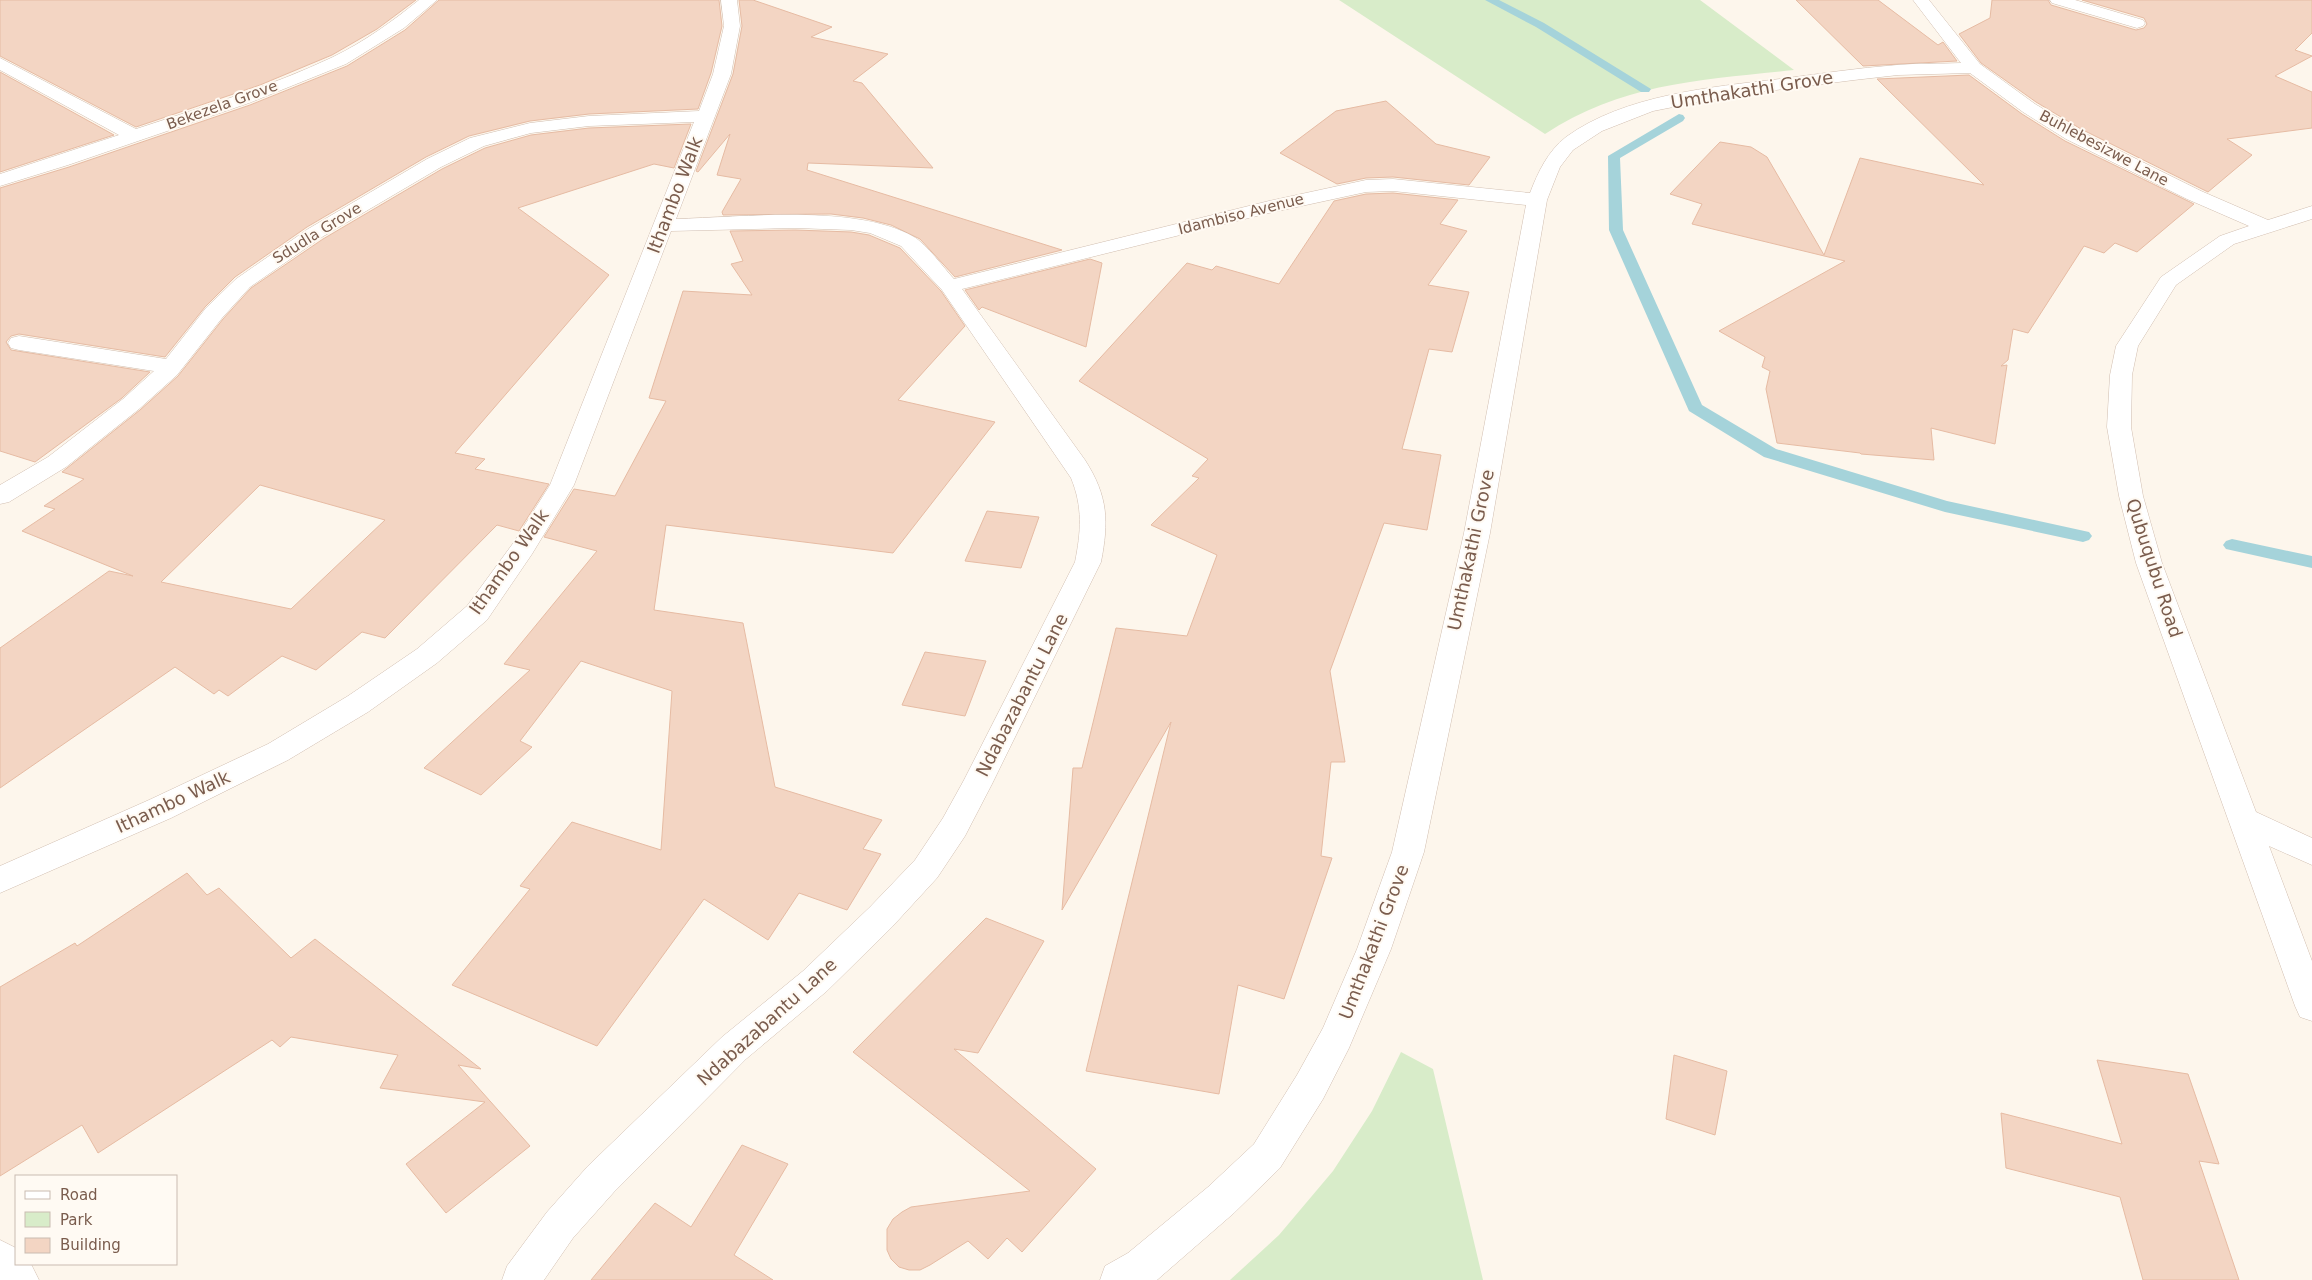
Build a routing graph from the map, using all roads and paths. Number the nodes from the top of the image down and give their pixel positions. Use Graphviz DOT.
graph roads {
  1 [pos="428,0"];
  2 [pos="729,0"];
  3 [pos="1921,0"];
  4 [pos="2058,0"];
  5 [pos="2137,23"];
  6 [pos="0,63"];
  7 [pos="1974,68"];
  8 [pos="705,116"];
  9 [pos="135,136"];
  10 [pos="0,180"];
  11 [pos="1537,200"];
  12 [pos="2312,212"];
  13 [pos="664,225"];
  14 [pos="2265,226"];
  15 [pos="949,286"];
  16 [pos="19,343"];
  17 [pos="171,367"];
  18 [pos="0,496"];
  19 [pos="2243,820"];
  20 [pos="2312,852"];
  21 [pos="0,880"];
  22 [pos="2312,1006"];
  23 [pos="0,1260"];
  24 [pos="20,1280"];
  25 [pos="521,1280"];
  26 [pos="1119,1280"];
  1 -- 9 [label="street, Bekezela Grove"];
  2 -- 8 [label="street, Ithambo Walk"];
  3 -- 7 [label="street, Buhlebesizwe Lane"];
  4 -- 5 [label="street"];
  6 -- 9 [label="street"];
  7 -- 11 [label="street, Umthakathi Grove"];
  7 -- 14 [label="street, Buhlebesizwe Lane"];
  8 -- 13 [label="street, Ithambo Walk"];
  8 -- 17 [label="street, Sdudla Grove"];
  9 -- 10 [label="street, Bekezela Grove"];
  11 -- 15 [label="street, Idambiso Avenue"];
  11 -- 26 [label="street, Umthakathi Grove"];
  12 -- 14 [label="street, Qubuqubu Road"];
  13 -- 15 [label="street, Ndabazabantu Lane"];
  13 -- 21 [label="street, Ithambo Walk"];
  14 -- 19 [label="street, Qubuqubu Road"];
  15 -- 25 [label="street, Ndabazabantu Lane"];
  16 -- 17 [label="street"];
  17 -- 18 [label="street, Sdudla Grove"];
  19 -- 20 [label="street"];
  19 -- 22 [label="street, Qubuqubu Road"];
  23 -- 24 [label="street"];
}
